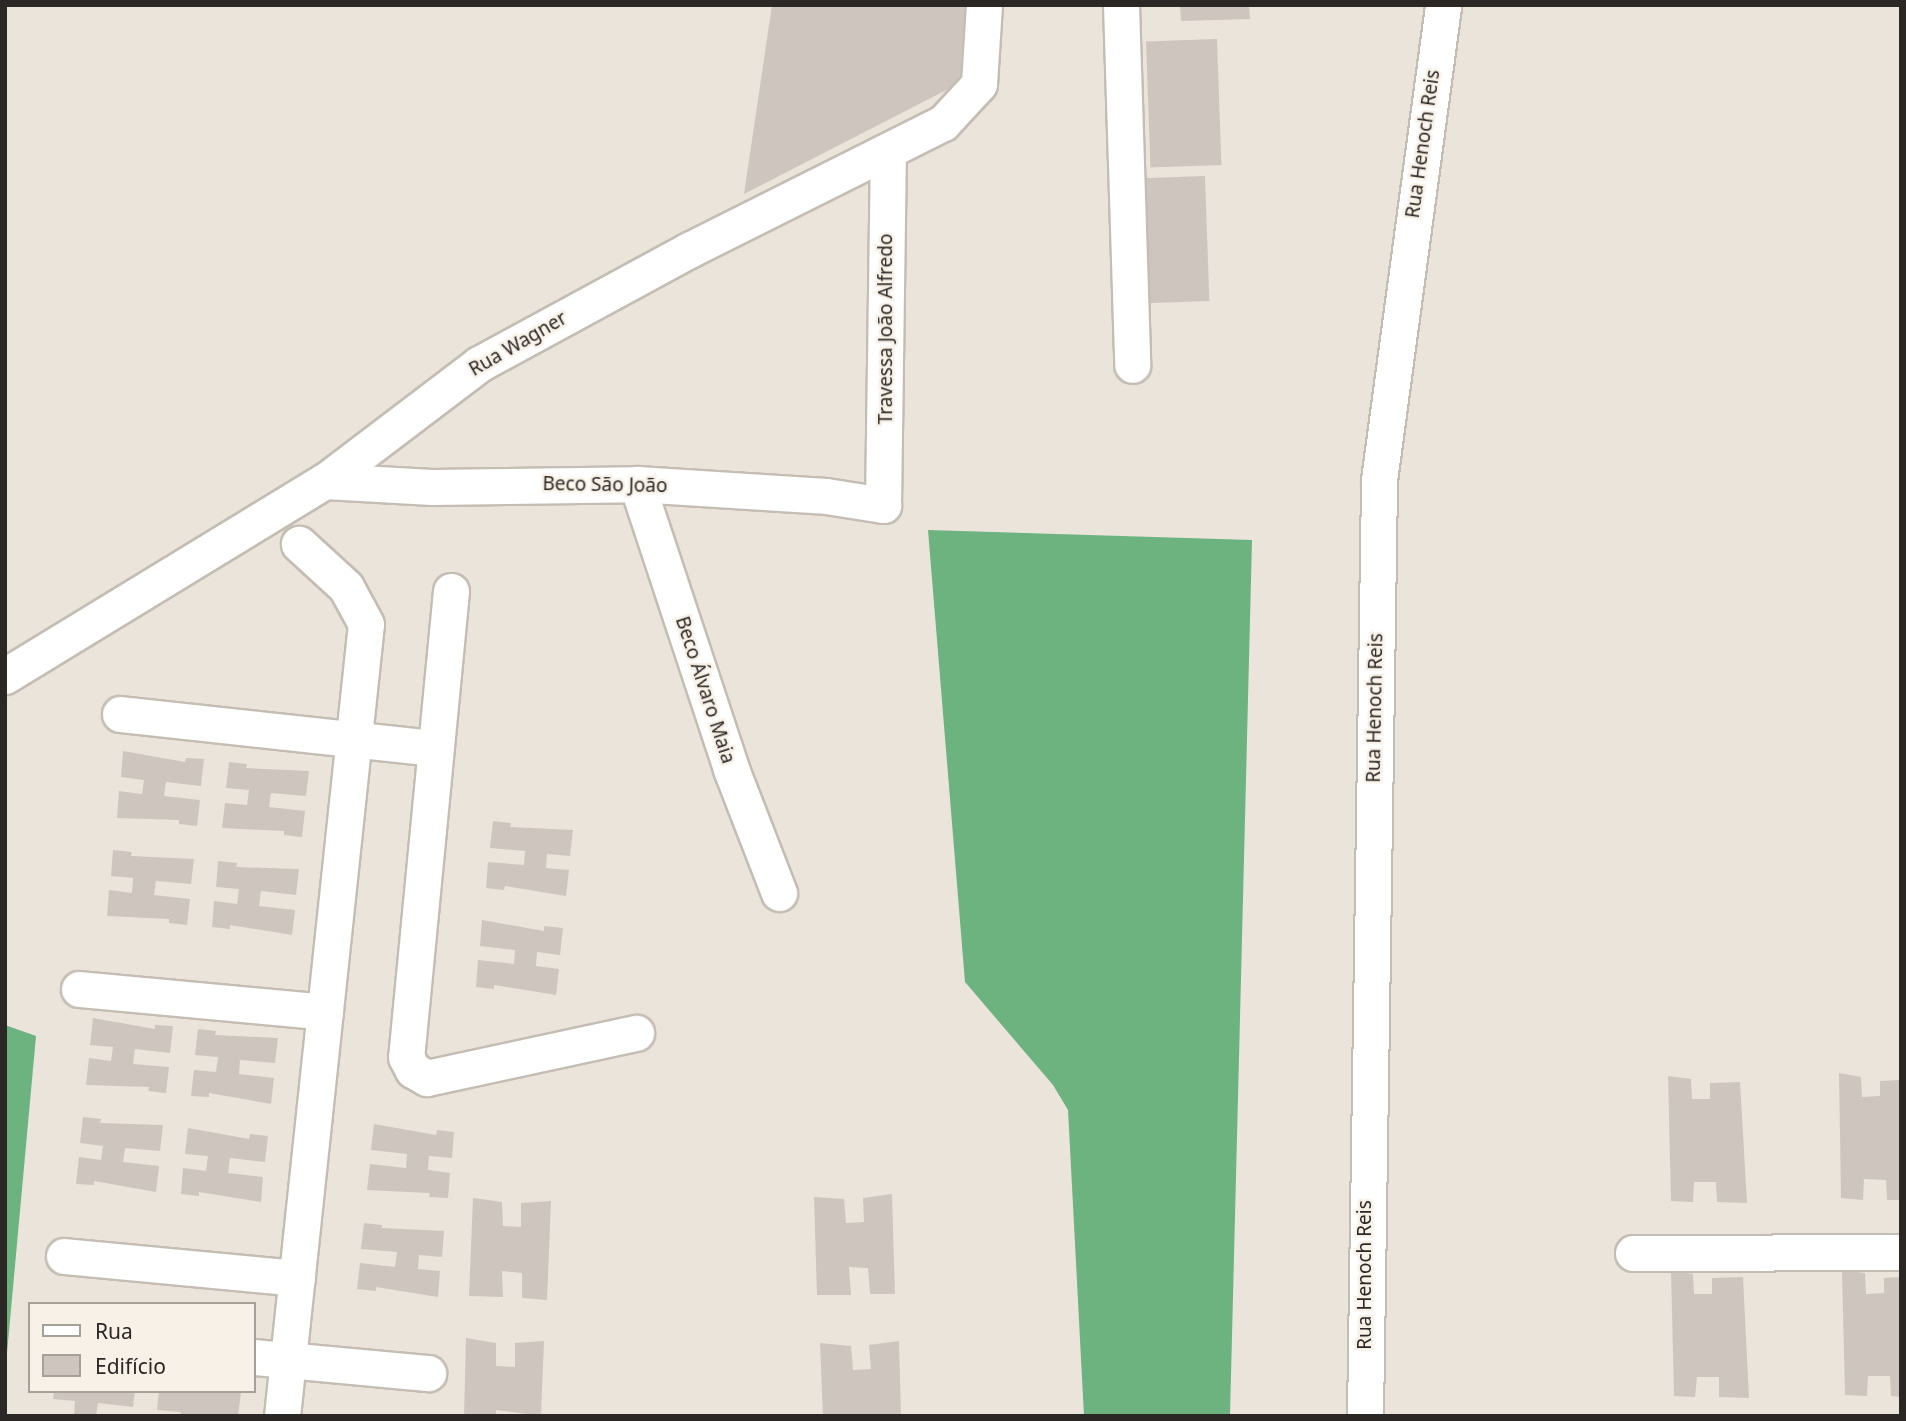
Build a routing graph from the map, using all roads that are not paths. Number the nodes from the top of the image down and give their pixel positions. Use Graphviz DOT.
graph roads {
  1 [pos="985,5"];
  2 [pos="1121,5"];
  3 [pos="1443,5"];
  4 [pos="888,154"];
  5 [pos="1132,365"];
  6 [pos="326,481"];
  7 [pos="637,484"];
  8 [pos="883,505"];
  9 [pos="299,544"];
  10 [pos="451,591"];
  11 [pos="5,676"];
  12 [pos="120,714"];
  13 [pos="354,740"];
  14 [pos="433,748"];
  15 [pos="779,893"];
  16 [pos="79,989"];
  17 [pos="325,1012"];
  18 [pos="636,1033"];
  19 [pos="1633,1252"];
  20 [pos="1901,1252"];
  21 [pos="64,1256"];
  22 [pos="297,1278"];
  23 [pos="256,1357"];
  24 [pos="288,1360"];
  25 [pos="428,1373"];
  26 [pos="282,1416"];
  27 [pos="1364,1416"];
  1 -- 4 [label="street, Rua Wagner"];
  2 -- 5 [label="street"];
  3 -- 27 [label="street, Rua Henoch Reis"];
  4 -- 6 [label="street, Rua Wagner"];
  4 -- 8 [label="street, Travessa João Alfredo"];
  6 -- 7 [label="street, Beco São João"];
  6 -- 11 [label="street, Rua Wagner"];
  7 -- 8 [label="street, Beco São João"];
  7 -- 15 [label="street, Beco Álvaro Maia"];
  9 -- 13 [label="street"];
  10 -- 14 [label="street"];
  12 -- 13 [label="street"];
  13 -- 14 [label="street"];
  13 -- 17 [label="street"];
  14 -- 18 [label="street"];
  16 -- 17 [label="street"];
  17 -- 22 [label="street"];
  19 -- 20 [label="street"];
  21 -- 22 [label="street"];
  22 -- 24 [label="street"];
  23 -- 24 [label="street"];
  24 -- 25 [label="street"];
  24 -- 26 [label="street"];
}
